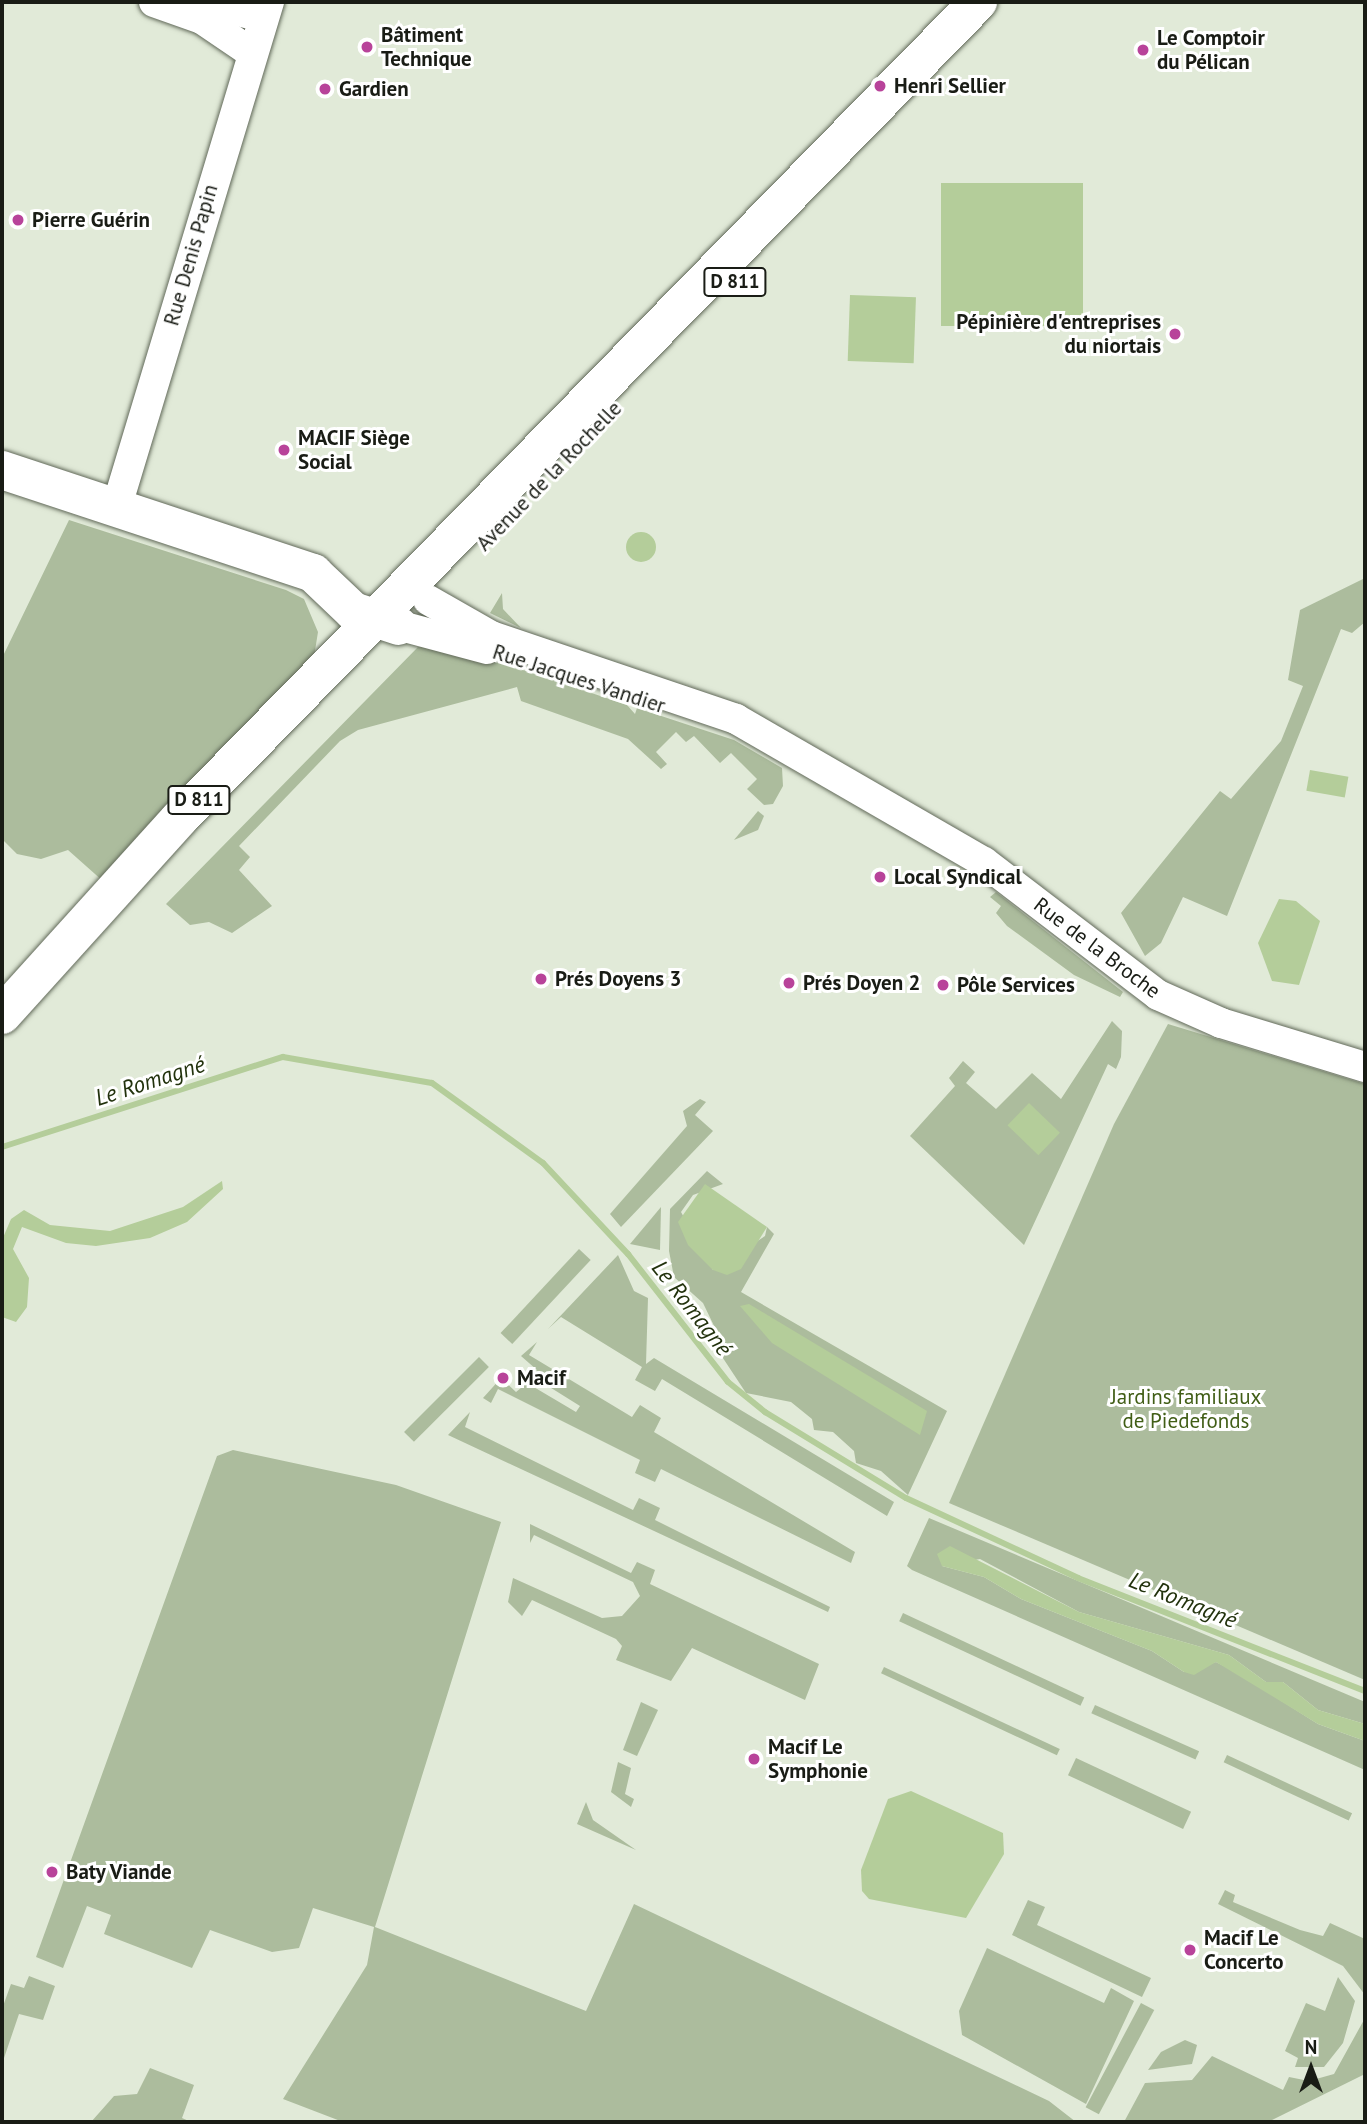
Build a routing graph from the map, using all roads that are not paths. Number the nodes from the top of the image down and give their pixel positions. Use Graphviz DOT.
graph roads {
  1 [pos="153,2"];
  2 [pos="204,2"];
  3 [pos="978,2"];
  4 [pos="1007,2"];
  5 [pos="265,9"];
  6 [pos="249,51"];
  7 [pos="2,470"];
  8 [pos="116,509"];
  9 [pos="158,523"];
  10 [pos="233,549"];
  11 [pos="402,609"];
  12 [pos="330,671"];
  13 [pos="960,847"];
  14 [pos="78,937"];
  15 [pos="2,1015"];
  16 [pos="1365,1067"];
  1 -- 6 [label="street"];
  2 -- 5 [label="street"];
  3 -- 11 [label="main road, Avenue de la Rochelle / D 811"];
  4 -- 11 [label="main road, Avenue de la Rochelle / D 811"];
  5 -- 6 [label="street, Rue Denis Papin"];
  6 -- 8 [label="street, Rue Denis Papin"];
  7 -- 8 [label="main road, Rue Jacques Vandier"];
  8 -- 9 [label="main road, Rue Jacques Vandier"];
  9 -- 10 [label="main road, Rue Jacques Vandier"];
  9 -- 11 [label="main road, Rue Jacques Vandier"];
  10 -- 11 [label="main road, Rue Jacques Vandier"];
  10 -- 12 [label="main road"];
  11 -- 12 [label="main road, Avenue de la Rochelle / D 811"];
  11 -- 13 [label="street, Rue Jacques Vandier"];
  11 -- 14 [label="main road, Avenue de la Rochelle / D 811"];
  12 -- 14 [label="main road, Avenue de la Rochelle / D 811"];
  13 -- 16 [label="street, Rue de la Broche"];
  14 -- 15 [label="main road, Avenue de la Rochelle / D 811"];
}
